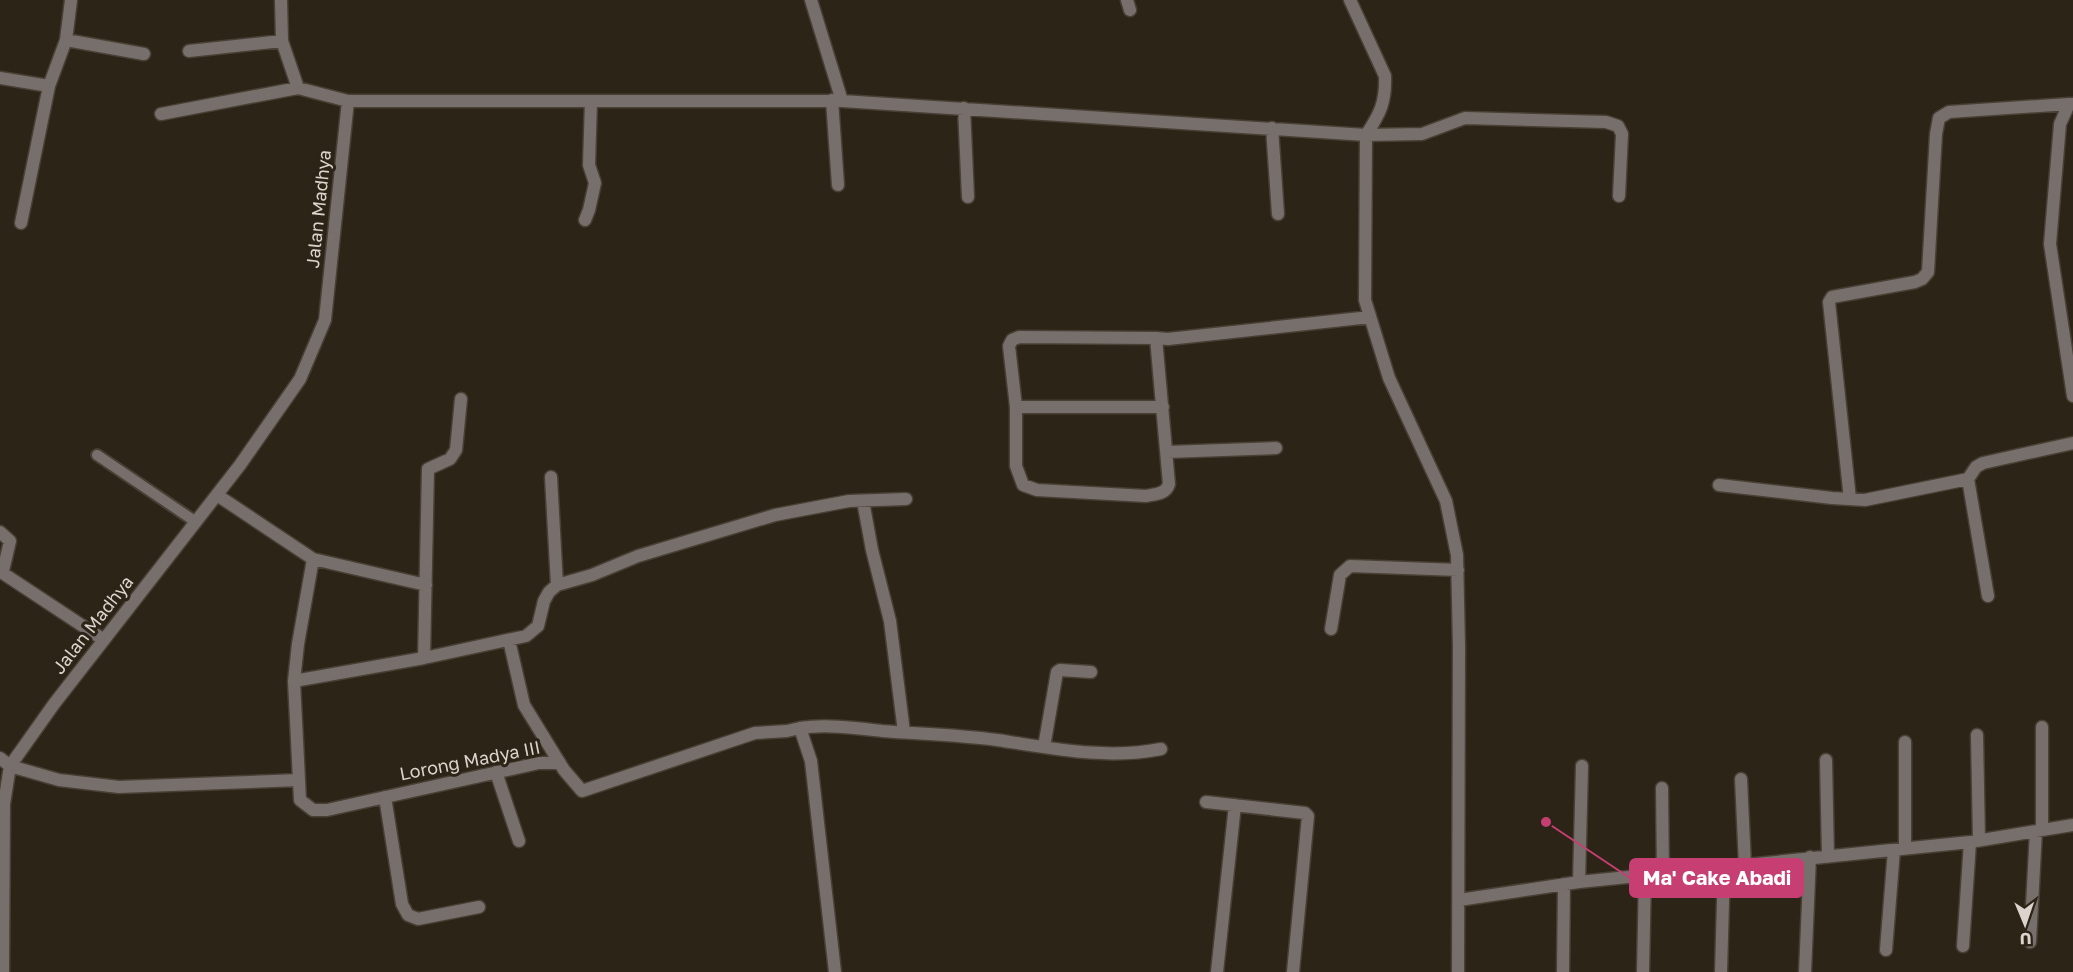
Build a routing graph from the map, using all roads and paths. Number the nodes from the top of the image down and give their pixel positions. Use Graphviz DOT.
graph roads {
  1 [pos="71,0"];
  2 [pos="281,0"];
  3 [pos="810,0"];
  4 [pos="1350,0"];
  5 [pos="66,40"];
  6 [pos="282,41"];
  7 [pos="189,51"];
  8 [pos="144,54"];
  9 [pos="0,78"];
  10 [pos="49,86"];
  11 [pos="298,88"];
  12 [pos="837,100"];
  13 [pos="348,101"];
  14 [pos="591,101"];
  15 [pos="2071,104"];
  16 [pos="964,108"];
  17 [pos="161,114"];
  18 [pos="1272,128"];
  19 [pos="1366,135"];
  20 [pos="838,185"];
  21 [pos="1619,196"];
  22 [pos="968,197"];
  23 [pos="1278,214"];
  24 [pos="585,220"];
  25 [pos="21,223"];
  26 [pos="1370,317"];
  27 [pos="1156,338"];
  28 [pos="2073,396"];
  29 [pos="460,399"];
  30 [pos="1016,407"];
  31 [pos="1163,408"];
  32 [pos="2073,443"];
  33 [pos="1276,448"];
  34 [pos="1167,452"];
  35 [pos="97,455"];
  36 [pos="551,477"];
  37 [pos="1968,480"];
  38 [pos="1719,485"];
  39 [pos="217,495"];
  40 [pos="906,499"];
  41 [pos="1850,499"];
  42 [pos="863,501"];
  43 [pos="196,522"];
  44 [pos="0,532"];
  45 [pos="313,559"];
  46 [pos="1458,570"];
  47 [pos="426,585"];
  48 [pos="557,585"];
  49 [pos="1988,596"];
  50 [pos="1331,629"];
  51 [pos="104,640"];
  52 [pos="509,640"];
  53 [pos="423,658"];
  54 [pos="1091,672"];
  55 [pos="294,681"];
  56 [pos="2042,727"];
  57 [pos="800,728"];
  58 [pos="904,732"];
  59 [pos="1977,735"];
  60 [pos="1905,742"];
  61 [pos="1044,747"];
  62 [pos="1161,749"];
  63 [pos="1826,760"];
  64 [pos="5,762"];
  65 [pos="560,763"];
  66 [pos="1582,766"];
  67 [pos="496,772"];
  68 [pos="1741,779"];
  69 [pos="299,780"];
  70 [pos="1662,788"];
  71 [pos="385,797"];
  72 [pos="1206,802"];
  73 [pos="1235,805"];
  74 [pos="2073,825"];
  75 [pos="2039,831"];
  76 [pos="519,841"];
  77 [pos="1975,841"];
  78 [pos="1900,849"];
  79 [pos="1828,856"];
  80 [pos="1810,857"];
  81 [pos="1745,865"];
  82 [pos="1724,867"];
  83 [pos="1663,875"];
  84 [pos="1645,876"];
  85 [pos="1579,882"];
  86 [pos="1564,884"];
  87 [pos="1459,900"];
  88 [pos="478,907"];
  89 [pos="2030,942"];
  90 [pos="1963,946"];
  91 [pos="1886,950"];
  92 [pos="3,972"];
  93 [pos="835,972"];
  94 [pos="1217,972"];
  95 [pos="1293,972"];
  96 [pos="1458,972"];
  97 [pos="1563,972"];
  98 [pos="1643,972"];
  99 [pos="1721,972"];
  100 [pos="1805,972"];
  1 -- 5 [label="street"];
  2 -- 6 [label="street"];
  3 -- 12 [label="street"];
  4 -- 19 [label="street"];
  5 -- 8 [label="street"];
  5 -- 10 [label="street"];
  6 -- 7 [label="street"];
  6 -- 11 [label="street"];
  9 -- 10 [label="street"];
  10 -- 25 [label="street"];
  11 -- 13 [label="street"];
  11 -- 17 [label="street"];
  12 -- 14 [label="street"];
  12 -- 16 [label="street"];
  12 -- 20 [label="street"];
  13 -- 14 [label="street"];
  13 -- 39 [label="street, Jalan Madhya"];
  14 -- 24 [label="street"];
  15 -- 28 [label="street"];
  15 -- 41 [label="street"];
  16 -- 18 [label="street"];
  16 -- 22 [label="street"];
  18 -- 19 [label="street"];
  18 -- 23 [label="street"];
  19 -- 21 [label="street"];
  19 -- 26 [label="street"];
  26 -- 27 [label="street"];
  26 -- 46 [label="street"];
  27 -- 30 [label="street"];
  27 -- 31 [label="street"];
  29 -- 47 [label="street"];
  30 -- 31 [label="street"];
  30 -- 34 [label="street"];
  31 -- 34 [label="street"];
  32 -- 37 [label="street"];
  33 -- 34 [label="street"];
  35 -- 43 [label="lane"];
  36 -- 48 [label="street"];
  37 -- 41 [label="street"];
  37 -- 49 [label="street"];
  38 -- 41 [label="street"];
  39 -- 43 [label="street, Jalan Madhya"];
  39 -- 45 [label="street"];
  40 -- 42 [label="street"];
  42 -- 48 [label="street"];
  42 -- 58 [label="street"];
  43 -- 51 [label="street, Jalan Madhya"];
  44 -- 51 [label="street"];
  45 -- 47 [label="street"];
  45 -- 55 [label="street, Lorong Madya III"];
  46 -- 50 [label="street"];
  46 -- 87 [label="street"];
  47 -- 53 [label="street"];
  48 -- 52 [label="street"];
  51 -- 64 [label="street, Jalan Madhya"];
  52 -- 53 [label="street"];
  52 -- 65 [label="street"];
  53 -- 55 [label="street"];
  54 -- 61 [label="street"];
  55 -- 69 [label="street, Lorong Madya III"];
  56 -- 75 [label="street"];
  57 -- 58 [label="street"];
  57 -- 65 [label="street, Lorong Madya III"];
  57 -- 93 [label="street"];
  58 -- 61 [label="street"];
  59 -- 77 [label="street"];
  60 -- 78 [label="street"];
  61 -- 62 [label="street"];
  63 -- 79 [label="street"];
  64 -- 69 [label="street"];
  64 -- 92 [label="street, Jalan Madhya"];
  65 -- 67 [label="street, Lorong Madya III"];
  66 -- 85 [label="street"];
  67 -- 71 [label="street, Lorong Madya III"];
  67 -- 76 [label="street"];
  68 -- 81 [label="street"];
  69 -- 71 [label="street, Lorong Madya III"];
  70 -- 83 [label="street"];
  71 -- 88 [label="street"];
  72 -- 73 [label="street"];
  73 -- 94 [label="street"];
  73 -- 95 [label="street"];
  74 -- 75 [label="street"];
  75 -- 77 [label="street"];
  75 -- 89 [label="street"];
  77 -- 78 [label="street"];
  77 -- 90 [label="street"];
  78 -- 79 [label="street"];
  78 -- 91 [label="street"];
  79 -- 80 [label="street"];
  80 -- 81 [label="street"];
  80 -- 100 [label="street"];
  81 -- 82 [label="street"];
  82 -- 83 [label="street"];
  82 -- 99 [label="street"];
  83 -- 84 [label="street"];
  84 -- 85 [label="street"];
  84 -- 98 [label="street"];
  85 -- 86 [label="street"];
  86 -- 87 [label="street"];
  86 -- 97 [label="street"];
  87 -- 96 [label="street"];
}
